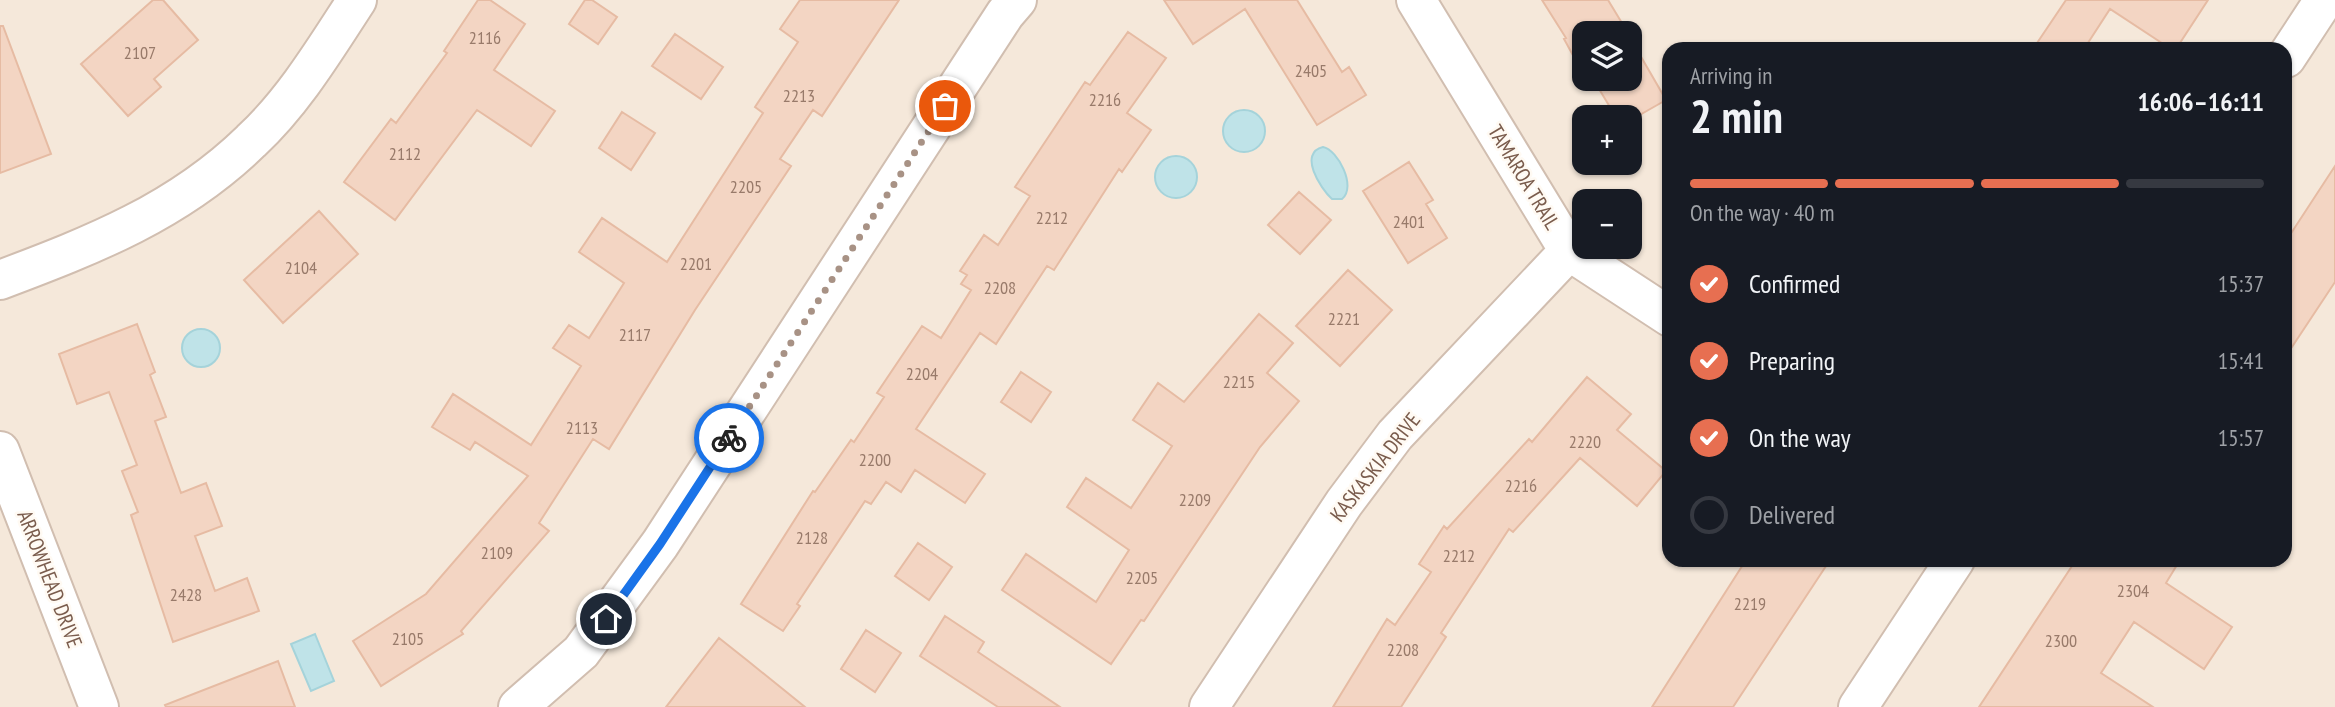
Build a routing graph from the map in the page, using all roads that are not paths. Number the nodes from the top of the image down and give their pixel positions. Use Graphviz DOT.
graph roads {
  1 [pos="357,0"];
  2 [pos="1017,0"];
  3 [pos="1416,0"];
  4 [pos="2324,0"];
  5 [pos="2292,49"];
  6 [pos="1569,251"];
  7 [pos="0,280"];
  8 [pos="1662,312"];
  9 [pos="0,451"];
  10 [pos="1950,567"];
  11 [pos="99,707"];
  12 [pos="518,707"];
  13 [pos="1209,707"];
  14 [pos="1858,707"];
  1 -- 7 [label="street"];
  2 -- 12 [label="street"];
  3 -- 6 [label="street, TAMAROA TRAIL"];
  4 -- 5 [label="street"];
  6 -- 8 [label="street, TAMAROA TRAIL"];
  6 -- 13 [label="street, KASKASKIA DRIVE"];
  9 -- 11 [label="street, ARROWHEAD DRIVE"];
  10 -- 14 [label="street"];
}
